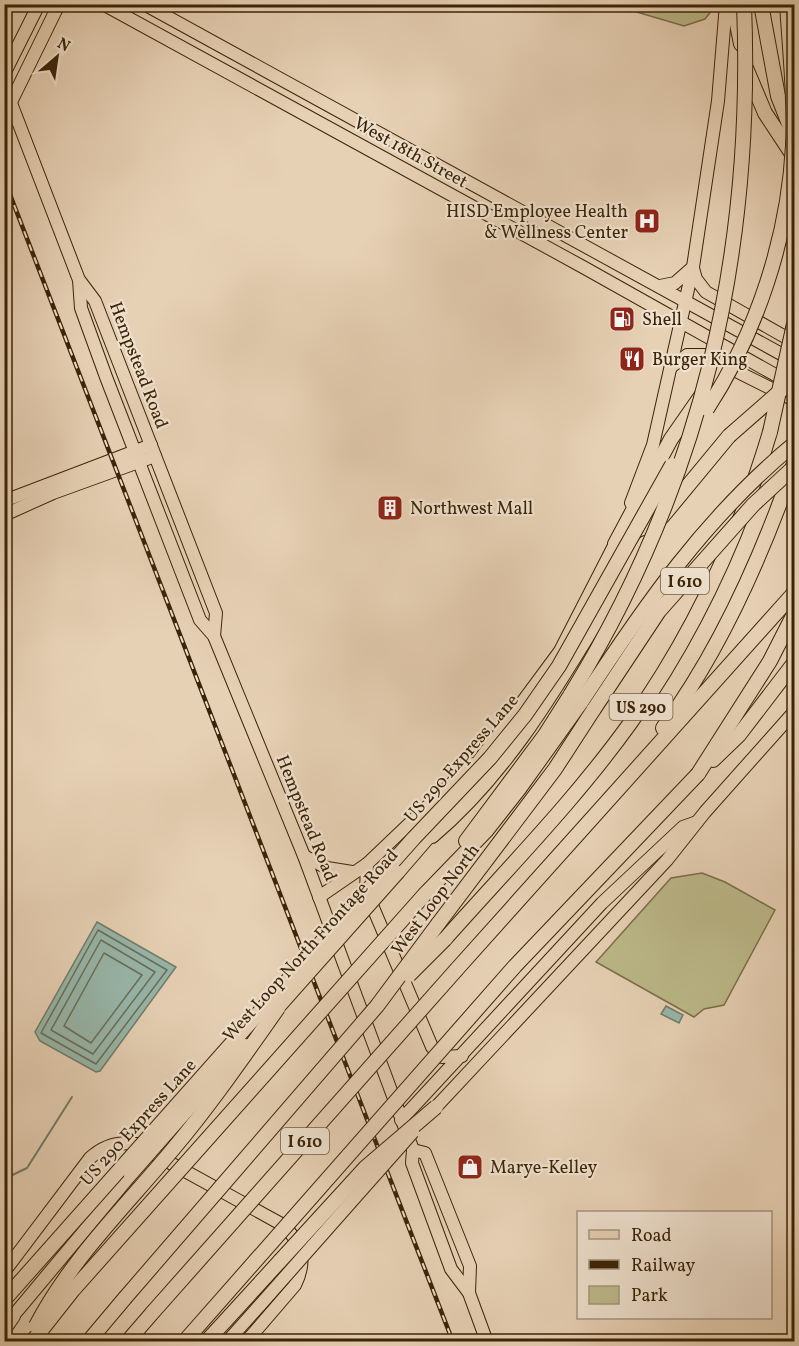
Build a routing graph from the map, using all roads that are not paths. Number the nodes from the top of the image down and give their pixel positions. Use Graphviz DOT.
graph roads {
  1 [pos="39,4"];
  2 [pos="59,4"];
  3 [pos="103,4"];
  4 [pos="144,4"];
  5 [pos="726,4"];
  6 [pos="733,4"];
  7 [pos="744,4"];
  8 [pos="761,4"];
  9 [pos="788,4"];
  10 [pos="189,28"];
  11 [pos="795,42"];
  12 [pos="180,46"];
  13 [pos="257,66"];
  14 [pos="4,74"];
  15 [pos="248,83"];
  16 [pos="4,85"];
  17 [pos="11,102"];
  18 [pos="348,116"];
  19 [pos="340,134"];
  20 [pos="795,139"];
  21 [pos="795,157"];
  22 [pos="439,166"];
  23 [pos="430,183"];
  24 [pos="512,207"];
  25 [pos="503,223"];
  26 [pos="592,251"];
  27 [pos="583,267"];
  28 [pos="693,267"];
  29 [pos="79,280"];
  30 [pos="660,286"];
  31 [pos="685,300"];
  32 [pos="680,322"];
  33 [pos="795,324"];
  34 [pos="748,327"];
  35 [pos="795,342"];
  36 [pos="795,361"];
  37 [pos="671,367"];
  38 [pos="795,379"];
  39 [pos="795,386"];
  40 [pos="795,400"];
  41 [pos="795,444"];
  42 [pos="153,451"];
  43 [pos="135,456"];
  44 [pos="795,466"];
  45 [pos="4,501"];
  46 [pos="4,515"];
  47 [pos="615,544"];
  48 [pos="795,593"];
  49 [pos="795,614"];
  50 [pos="214,636"];
  51 [pos="795,663"];
  52 [pos="576,698"];
  53 [pos="795,712"];
  54 [pos="482,753"];
  55 [pos="698,774"];
  56 [pos="626,778"];
  57 [pos="697,822"];
  58 [pos="432,836"];
  59 [pos="304,856"];
  60 [pos="367,864"];
  61 [pos="352,872"];
  62 [pos="319,897"];
  63 [pos="377,1006"];
  64 [pos="278,1008"];
  65 [pos="462,1056"];
  66 [pos="436,1107"];
  67 [pos="401,1120"];
  68 [pos="413,1150"];
  69 [pos="4,1272"];
  70 [pos="469,1293"];
  71 [pos="4,1300"];
  72 [pos="7,1324"];
  73 [pos="30,1341"];
  74 [pos="88,1341"];
  75 [pos="127,1341"];
  76 [pos="184,1341"];
  77 [pos="206,1341"];
  78 [pos="227,1341"];
  79 [pos="246,1341"];
  80 [pos="487,1341"];
  1 -- 14 [label="main road"];
  2 -- 17 [label="main road"];
  3 -- 12 [label="main road, West 18th Street"];
  4 -- 10 [label="main road, West 18th Street"];
  5 -- 28 [label="main road, West Loop North Frontage Road"];
  6 -- 21 [label="highway"];
  7 -- 52 [label="highway, bridge"];
  8 -- 20 [label="highway"];
  9 -- 11 [label="highway"];
  9 -- 34 [label="highway, US 290 Express Lane, bridge"];
  10 -- 12 [label="main road"];
  10 -- 13 [label="main road, West 18th Street"];
  12 -- 15 [label="main road, West 18th Street"];
  13 -- 15 [label="main road"];
  13 -- 18 [label="main road, West 18th Street"];
  15 -- 19 [label="main road, West 18th Street"];
  16 -- 17 [label="main road, Hempstead Road"];
  17 -- 29 [label="main road, Hempstead Road"];
  18 -- 19 [label="main road"];
  18 -- 22 [label="main road, West 18th Street"];
  19 -- 23 [label="main road, West 18th Street"];
  22 -- 23 [label="main road"];
  22 -- 24 [label="main road, West 18th Street"];
  23 -- 25 [label="main road, West 18th Street"];
  24 -- 25 [label="main road"];
  24 -- 26 [label="main road, West 18th Street"];
  25 -- 27 [label="main road, West 18th Street"];
  26 -- 27 [label="main road"];
  26 -- 30 [label="main road, West 18th Street"];
  27 -- 32 [label="main road, West 18th Street"];
  28 -- 30 [label="main road"];
  28 -- 31 [label="main road, West Loop North Frontage Road"];
  28 -- 35 [label="main road"];
  29 -- 42 [label="main road, Hempstead Road"];
  29 -- 43 [label="main road, Hempstead Road"];
  30 -- 31 [label="main road, West 18th Street"];
  31 -- 32 [label="main road, West Loop North Frontage Road"];
  31 -- 36 [label="main road, West 18th Street"];
  32 -- 37 [label="main road, West Loop North Frontage Road"];
  32 -- 39 [label="main road, West 18th Street"];
  33 -- 63 [label="highway, US 290, bridge"];
  34 -- 47 [label="highway, bridge"];
  34 -- 71 [label="highway, US 290 Express Lane, bridge"];
  37 -- 40 [label="main road"];
  37 -- 47 [label="main road, West Loop North Frontage Road"];
  38 -- 58 [label="highway, bridge"];
  41 -- 52 [label="highway, bridge"];
  42 -- 43 [label="main road"];
  42 -- 50 [label="main road, Hempstead Road"];
  43 -- 45 [label="main road"];
  43 -- 46 [label="main road"];
  43 -- 50 [label="main road, Hempstead Road"];
  44 -- 56 [label="highway, US 290"];
  44 -- 63 [label="highway, West Loop North / I 610, bridge"];
  47 -- 54 [label="main road, West Loop North Frontage Road"];
  48 -- 56 [label="highway, I 610"];
  49 -- 55 [label="highway"];
  50 -- 59 [label="main road, Hempstead Road"];
  51 -- 55 [label="highway"];
  52 -- 73 [label="highway, bridge"];
  53 -- 57 [label="main road"];
  54 -- 58 [label="main road, West Loop North Frontage Road"];
  54 -- 60 [label="main road"];
  55 -- 76 [label="highway, bridge"];
  56 -- 75 [label="highway, I 610, bridge"];
  57 -- 65 [label="main road"];
  57 -- 66 [label="main road"];
  58 -- 64 [label="main road, West Loop North Frontage Road, bridge"];
  59 -- 61 [label="main road"];
  59 -- 62 [label="main road, Hempstead Road"];
  60 -- 61 [label="main road"];
  60 -- 65 [label="main road"];
  61 -- 62 [label="main road"];
  62 -- 67 [label="main road, Hempstead Road"];
  63 -- 74 [label="highway, West Loop North / I 610, bridge"];
  64 -- 72 [label="main road, West Loop North Frontage Road, bridge"];
  64 -- 73 [label="highway, bridge"];
  65 -- 67 [label="main road"];
  66 -- 77 [label="highway, bridge"];
  66 -- 78 [label="main road, bridge"];
  67 -- 68 [label="main road, Hempstead Road"];
  68 -- 70 [label="main road, Hempstead Road"];
  68 -- 70 [label="main road, Hempstead Road"];
  69 -- 79 [label="main road"];
  70 -- 80 [label="main road, Hempstead Road"];
}
